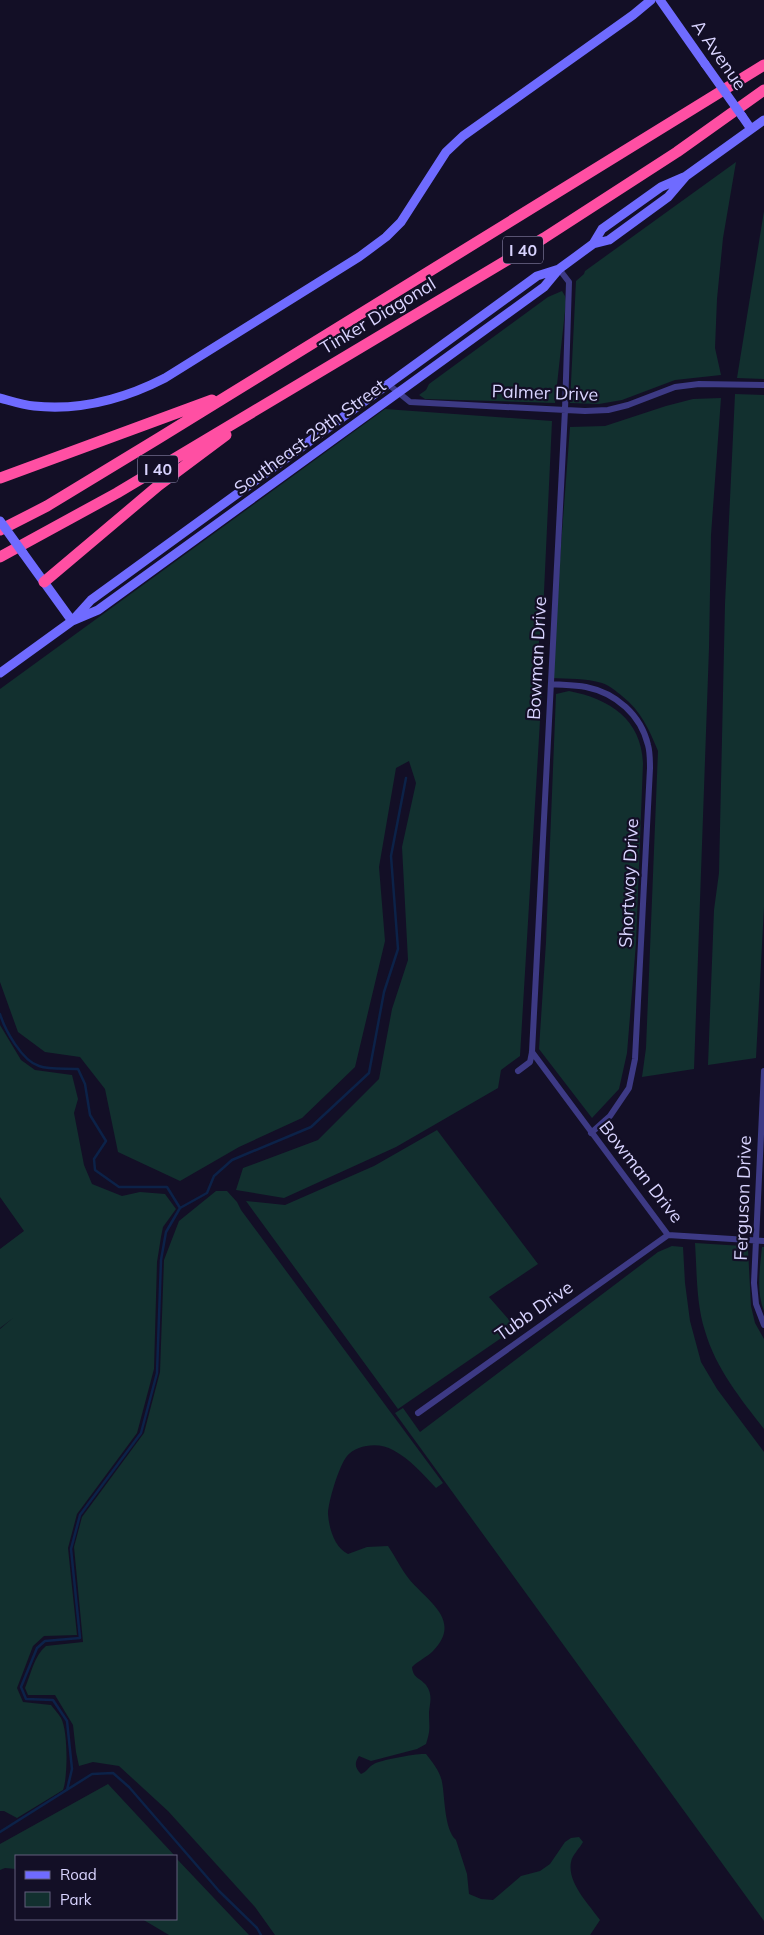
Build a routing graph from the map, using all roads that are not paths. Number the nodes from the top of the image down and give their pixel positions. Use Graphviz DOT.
graph roads {
  1 [pos="651,0"];
  2 [pos="660,0"];
  3 [pos="764,65"];
  4 [pos="764,90"];
  5 [pos="764,120"];
  6 [pos="751,129"];
  7 [pos="559,268"];
  8 [pos="388,384"];
  9 [pos="764,385"];
  10 [pos="398,393"];
  11 [pos="230,394"];
  12 [pos="275,397"];
  13 [pos="0,398"];
  14 [pos="565,410"];
  15 [pos="0,478"];
  16 [pos="0,521"];
  17 [pos="0,530"];
  18 [pos="0,557"];
  19 [pos="44,582"];
  20 [pos="72,621"];
  21 [pos="0,673"];
  22 [pos="551,684"];
  23 [pos="532,1052"];
  24 [pos="764,1071"];
  25 [pos="518,1072"];
  26 [pos="762,1124"];
  27 [pos="591,1133"];
  28 [pos="668,1235"];
  29 [pos="756,1241"];
  30 [pos="764,1241"];
  31 [pos="764,1325"];
  32 [pos="418,1413"];
  1 -- 13 [label="main road"];
  2 -- 6 [label="main road, A Avenue, bridge"];
  3 -- 11 [label="highway, Tinker Diagonal / I 40"];
  4 -- 12 [label="highway, Tinker Diagonal / I 40"];
  5 -- 6 [label="main road, Southeast 29th Street"];
  6 -- 7 [label="main road, Southeast 29th Street"];
  7 -- 8 [label="main road, Southeast 29th Street"];
  7 -- 10 [label="main road, Southeast 29th Street"];
  7 -- 14 [label="street, Bowman Drive"];
  8 -- 10 [label="street, Palmer Drive"];
  8 -- 20 [label="main road, Southeast 29th Street"];
  9 -- 14 [label="street, Palmer Drive"];
  10 -- 14 [label="street, Palmer Drive"];
  10 -- 20 [label="main road, Southeast 29th Street"];
  11 -- 15 [label="highway"];
  11 -- 17 [label="highway, Tinker Diagonal / I 40"];
  12 -- 18 [label="highway, Tinker Diagonal / I 40"];
  12 -- 19 [label="highway"];
  14 -- 22 [label="street, Bowman Drive"];
  16 -- 19 [label="main road, bridge"];
  19 -- 20 [label="main road"];
  20 -- 21 [label="main road, Southeast 29th Street"];
  22 -- 23 [label="street, Bowman Drive"];
  22 -- 27 [label="street, Shortway Drive"];
  23 -- 25 [label="street"];
  23 -- 27 [label="street, Bowman Drive"];
  24 -- 26 [label="street, Ferguson Drive"];
  26 -- 29 [label="street, Ferguson Drive"];
  27 -- 28 [label="street, Bowman Drive"];
  28 -- 29 [label="street, Bowman Drive"];
  28 -- 32 [label="street, Tubb Drive"];
  29 -- 30 [label="street, Bowman Drive"];
  29 -- 31 [label="street, Ferguson Drive"];
}
